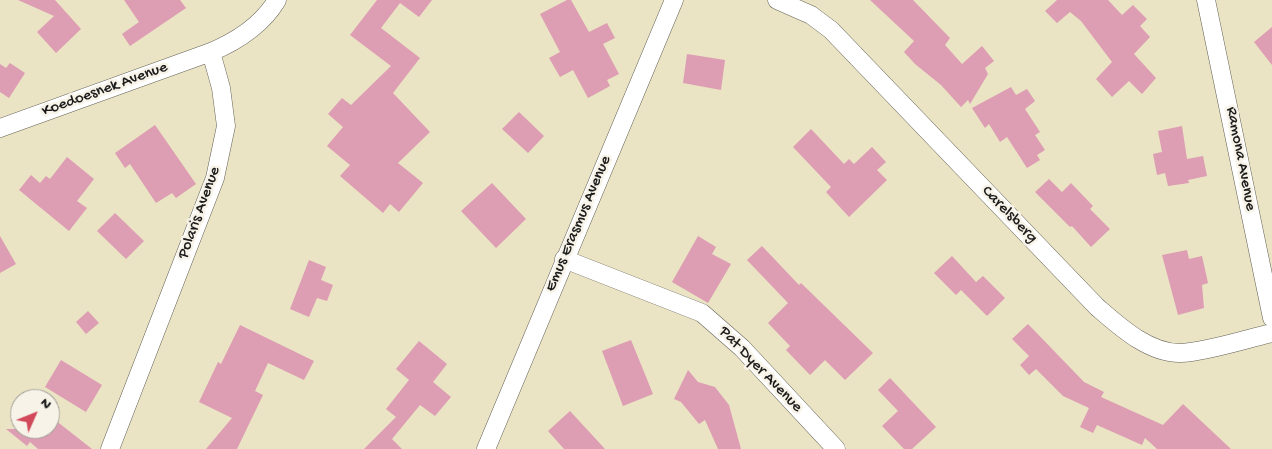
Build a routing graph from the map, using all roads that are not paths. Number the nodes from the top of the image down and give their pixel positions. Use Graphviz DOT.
graph roads {
  1 [pos="277,0"];
  2 [pos="674,0"];
  3 [pos="777,0"];
  4 [pos="1206,0"];
  5 [pos="211,52"];
  6 [pos="0,128"];
  7 [pos="564,259"];
  8 [pos="1272,318"];
  9 [pos="1272,333"];
  10 [pos="110,449"];
  11 [pos="486,449"];
  12 [pos="836,449"];
  1 -- 5 [label="street"];
  2 -- 7 [label="street, Emus Erasmus Avenue"];
  3 -- 9 [label="street, Carelsberg"];
  4 -- 8 [label="street, Ramona Avenue"];
  5 -- 6 [label="street, Koedoesnek Avenue"];
  5 -- 10 [label="street, Polaris Avenue"];
  7 -- 11 [label="street, Emus Erasmus Avenue"];
  7 -- 12 [label="street, Pat Dyer Avenue"];
}
